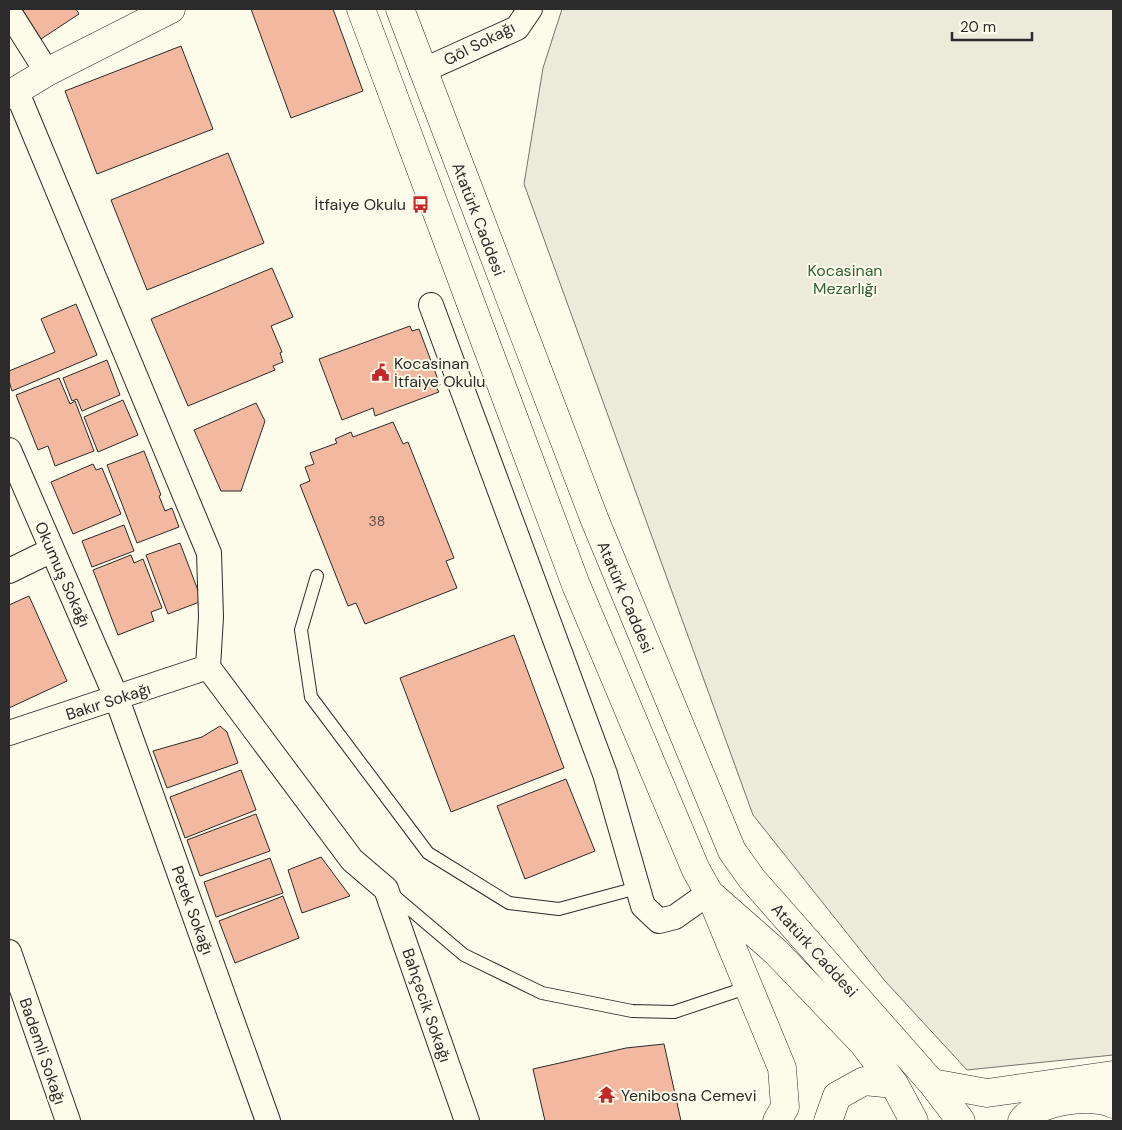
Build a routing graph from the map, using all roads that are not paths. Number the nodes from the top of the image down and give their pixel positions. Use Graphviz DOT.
graph roads {
  1 [pos="171,9"];
  2 [pos="361,9"];
  3 [pos="400,9"];
  4 [pos="530,9"];
  5 [pos="9,12"];
  6 [pos="422,71"];
  7 [pos="47,72"];
  8 [pos="12,92"];
  9 [pos="431,305"];
  10 [pos="9,450"];
  11 [pos="52,550"];
  12 [pos="9,571"];
  13 [pos="317,576"];
  14 [pos="208,667"];
  15 [pos="117,699"];
  16 [pos="9,733"];
  17 [pos="752,879"];
  18 [pos="637,888"];
  19 [pos="386,889"];
  20 [pos="709,893"];
  21 [pos="9,952"];
  22 [pos="750,987"];
  23 [pos="1113,1075"];
  24 [pos="932,1083"];
  25 [pos="894,1084"];
  26 [pos="1113,1104"];
  27 [pos="68,1121"];
  28 [pos="268,1121"];
  29 [pos="467,1121"];
  30 [pos="777,1121"];
  31 [pos="828,1121"];
  32 [pos="914,1121"];
  33 [pos="961,1121"];
  34 [pos="1022,1121"];
  1 -- 7 [label="main road"];
  2 -- 20 [label="main road"];
  3 -- 6 [label="main road, Atatürk Caddesi"];
  4 -- 6 [label="street, Göl Sokağı"];
  5 -- 7 [label="street"];
  6 -- 17 [label="main road, Atatürk Caddesi"];
  7 -- 8 [label="main road"];
  8 -- 14 [label="street"];
  9 -- 18 [label="street"];
  10 -- 11 [label="street, Okumuş Sokağı"];
  11 -- 12 [label="street"];
  11 -- 15 [label="street, Okumuş Sokağı"];
  13 -- 18 [label="lane"];
  14 -- 15 [label="street, Bakır Sokağı"];
  14 -- 19 [label="street"];
  15 -- 16 [label="street, Bakır Sokağı"];
  15 -- 28 [label="street, Petek Sokağı"];
  17 -- 20 [label="main road"];
  17 -- 24 [label="main road, Atatürk Caddesi"];
  18 -- 20 [label="street"];
  19 -- 22 [label="lane"];
  19 -- 29 [label="street, Bahçecik Sokağı"];
  20 -- 22 [label="main road"];
  20 -- 25 [label="main road"];
  21 -- 27 [label="street, Bademli Sokağı"];
  22 -- 30 [label="main road"];
  23 -- 24 [label="main road"];
  24 -- 33 [label="main road, Atatürk Caddesi"];
  25 -- 31 [label="main road"];
  25 -- 32 [label="main road"];
  26 -- 34 [label="main road"];
}
